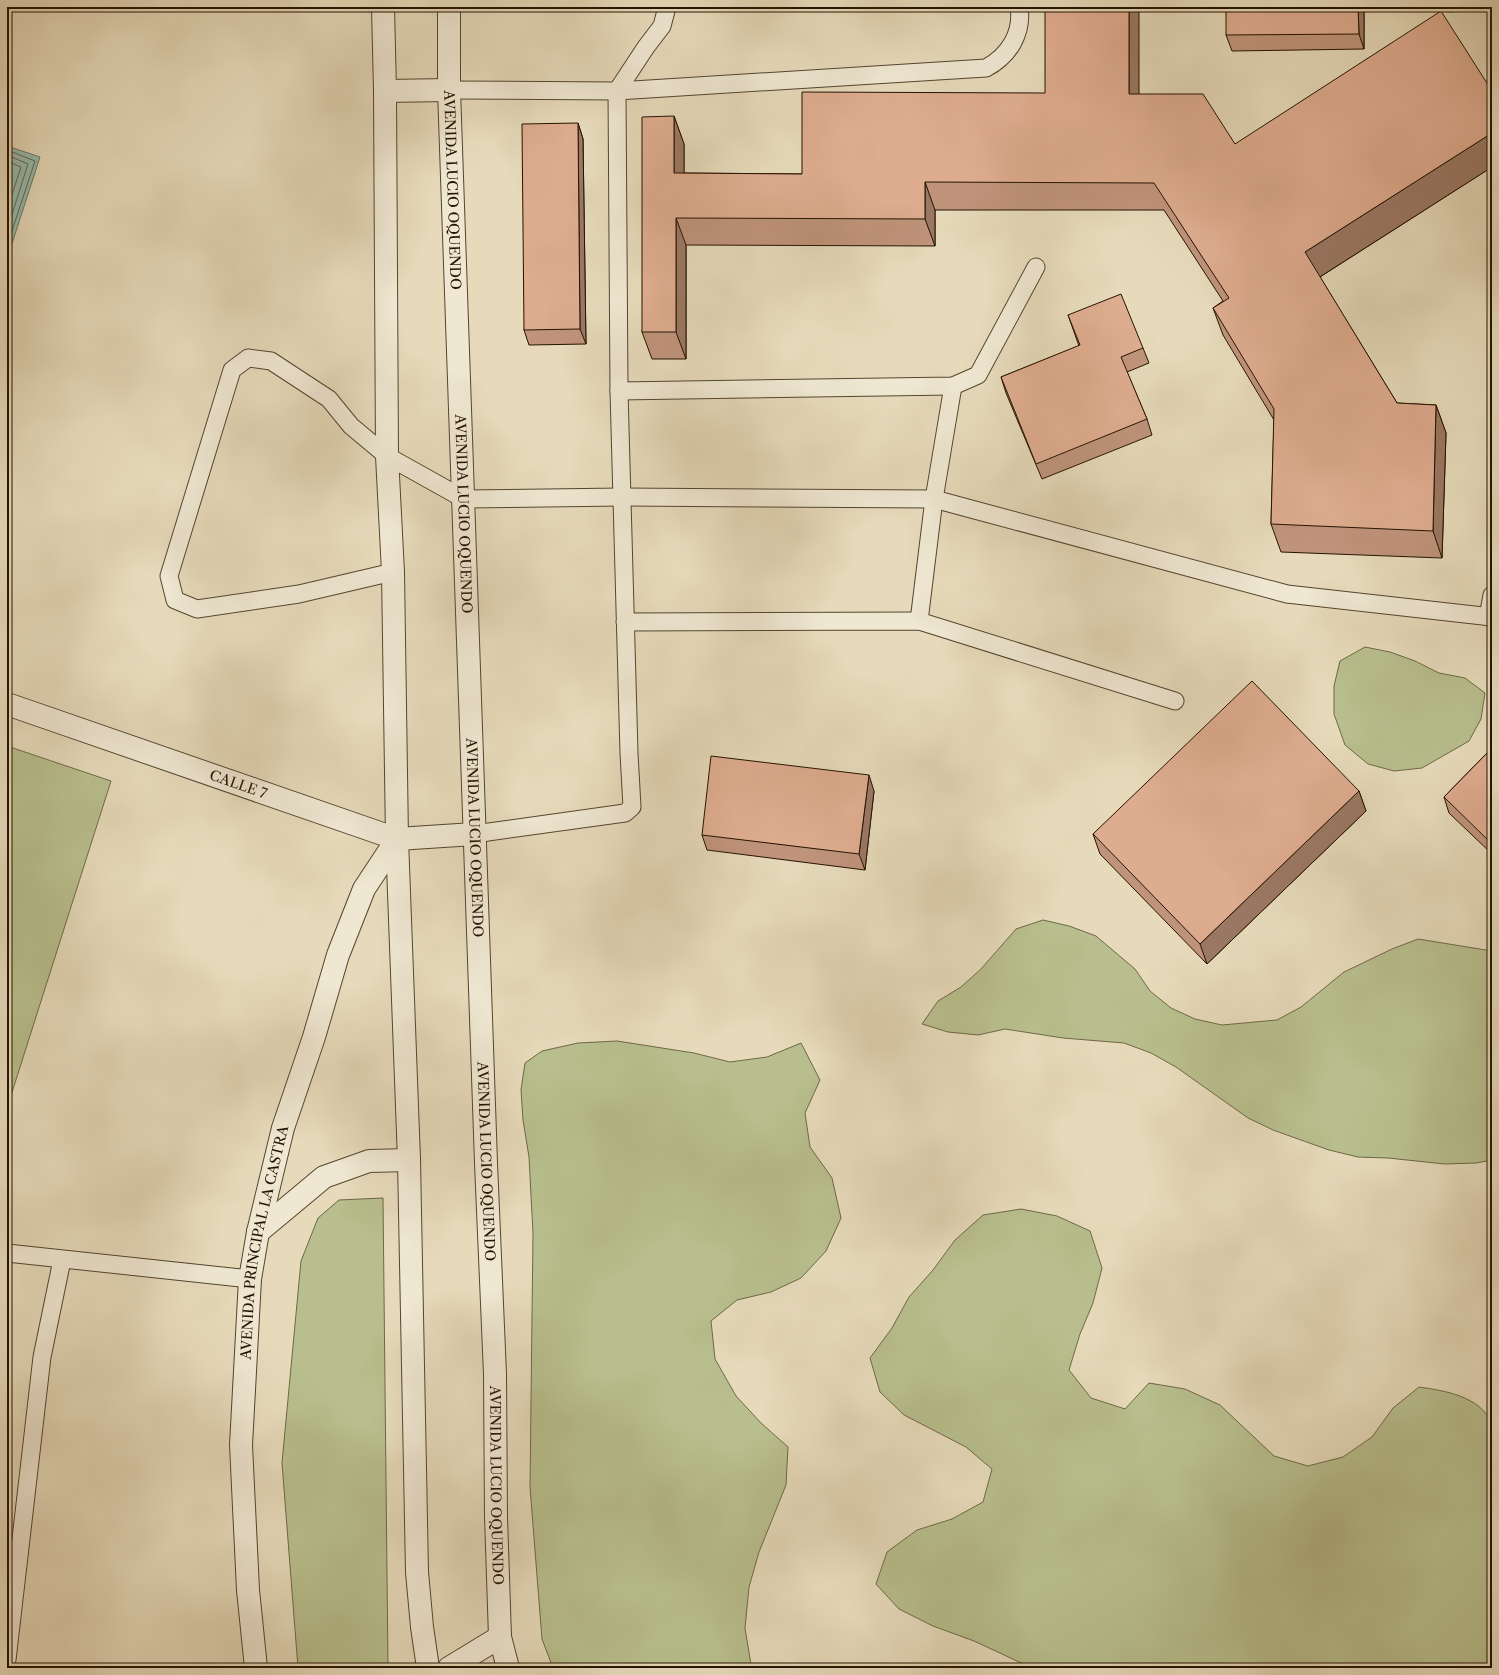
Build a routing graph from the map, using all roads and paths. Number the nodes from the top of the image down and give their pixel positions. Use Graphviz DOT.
graph roads {
  1 [pos="383,7"];
  2 [pos="449,7"];
  3 [pos="667,7"];
  4 [pos="1019,7"];
  5 [pos="449,90"];
  6 [pos="617,91"];
  7 [pos="385,92"];
  8 [pos="1036,267"];
  9 [pos="953,386"];
  10 [pos="619,391"];
  11 [pos="387,456"];
  12 [pos="622,497"];
  13 [pos="464,499"];
  14 [pos="934,499"];
  15 [pos="393,572"];
  16 [pos="1492,595"];
  17 [pos="1490,617"];
  18 [pos="920,621"];
  19 [pos="625,622"];
  20 [pos="1175,701"];
  21 [pos="7,704"];
  22 [pos="474,834"];
  23 [pos="397,839"];
  24 [pos="409,1160"];
  25 [pos="258,1232"];
  26 [pos="7,1253"];
  27 [pos="62,1260"];
  28 [pos="250,1279"];
  29 [pos="500,1637"];
  30 [pos="7,1660"];
  31 [pos="256,1668"];
  32 [pos="428,1668"];
  33 [pos="449,1668"];
  34 [pos="508,1668"];
  1 -- 7 [label="street"];
  2 -- 5 [label="street, AVENIDA LUCIO OQUENDO"];
  3 -- 6 [label="lane"];
  4 -- 6 [label="lane"];
  5 -- 6 [label="lane"];
  5 -- 7 [label="street"];
  5 -- 13 [label="street, AVENIDA LUCIO OQUENDO"];
  6 -- 10 [label="lane"];
  7 -- 11 [label="street"];
  8 -- 9 [label="lane"];
  9 -- 10 [label="lane"];
  9 -- 14 [label="lane"];
  10 -- 12 [label="lane"];
  11 -- 13 [label="lane"];
  11 -- 15 [label="street"];
  11 -- 15 [label="lane"];
  12 -- 13 [label="lane"];
  12 -- 14 [label="lane"];
  12 -- 19 [label="lane"];
  13 -- 22 [label="street, AVENIDA LUCIO OQUENDO"];
  14 -- 17 [label="lane"];
  14 -- 18 [label="lane"];
  15 -- 23 [label="street"];
  16 -- 17 [label="lane"];
  18 -- 19 [label="lane"];
  18 -- 20 [label="lane"];
  19 -- 22 [label="lane"];
  21 -- 23 [label="street, CALLE 7"];
  22 -- 23 [label="street, CALLE 7"];
  22 -- 29 [label="street, AVENIDA LUCIO OQUENDO"];
  23 -- 24 [label="street"];
  23 -- 25 [label="street, AVENIDA PRINCIPAL LA CASTRA"];
  24 -- 25 [label="street"];
  24 -- 32 [label="street"];
  25 -- 28 [label="street, AVENIDA PRINCIPAL LA CASTRA"];
  26 -- 27 [label="lane"];
  27 -- 28 [label="lane"];
  27 -- 30 [label="lane"];
  28 -- 31 [label="street, AVENIDA PRINCIPAL LA CASTRA"];
  29 -- 33 [label="street"];
  29 -- 34 [label="street, AVENIDA LUCIO OQUENDO"];
}
